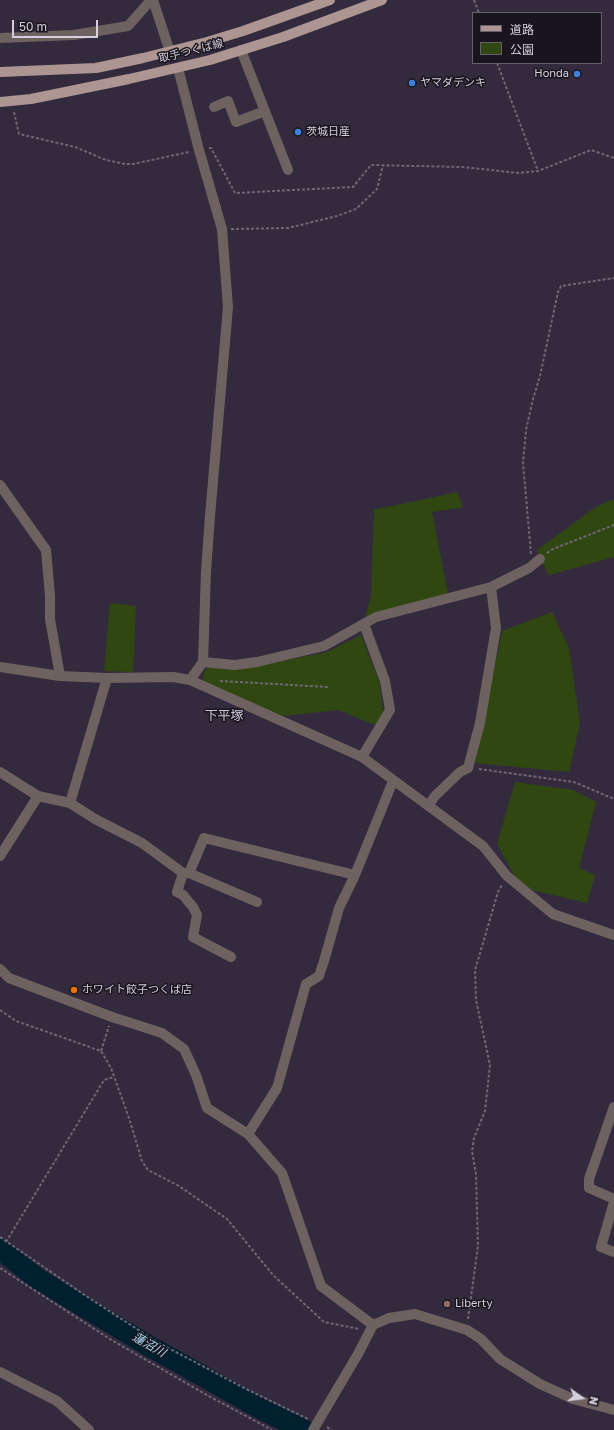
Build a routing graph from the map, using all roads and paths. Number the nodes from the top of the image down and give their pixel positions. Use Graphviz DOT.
graph roads {
  1 [pos="152,0"];
  2 [pos="330,0"];
  3 [pos="382,0"];
  4 [pos="474,0"];
  5 [pos="479,12"];
  6 [pos="0,38"];
  7 [pos="241,50"];
  8 [pos="170,52"];
  9 [pos="497,64"];
  10 [pos="178,68"];
  11 [pos="0,72"];
  12 [pos="0,102"];
  13 [pos="214,107"];
  14 [pos="265,111"];
  15 [pos="14,112"];
  16 [pos="199,150"];
  17 [pos="614,158"];
  18 [pos="383,165"];
  19 [pos="288,170"];
  20 [pos="538,171"];
  21 [pos="222,229"];
  22 [pos="614,278"];
  23 [pos="0,484"];
  24 [pos="614,525"];
  25 [pos="540,559"];
  26 [pos="529,568"];
  27 [pos="491,587"];
  28 [pos="364,624"];
  29 [pos="203,662"];
  30 [pos="0,667"];
  31 [pos="60,676"];
  32 [pos="106,678"];
  33 [pos="190,680"];
  34 [pos="214,681"];
  35 [pos="328,687"];
  36 [pos="362,757"];
  37 [pos="468,768"];
  38 [pos="0,772"];
  39 [pos="393,781"];
  40 [pos="38,796"];
  41 [pos="614,799"];
  42 [pos="70,803"];
  43 [pos="428,806"];
  44 [pos="0,856"];
  45 [pos="186,873"];
  46 [pos="355,875"];
  47 [pos="507,876"];
  48 [pos="257,902"];
  49 [pos="614,935"];
  50 [pos="231,957"];
  51 [pos="0,968"];
  52 [pos="0,1010"];
  53 [pos="112,1017"];
  54 [pos="101,1051"];
  55 [pos="114,1077"];
  56 [pos="614,1107"];
  57 [pos="248,1134"];
  58 [pos="614,1199"];
  59 [pos="614,1202"];
  60 [pos="0,1237"];
  61 [pos="6,1242"];
  62 [pos="614,1252"];
  63 [pos="0,1268"];
  64 [pos="373,1325"];
  65 [pos="467,1330"];
  66 [pos="0,1372"];
  67 [pos="614,1410"];
  68 [pos="316,1426"];
  69 [pos="90,1430"];
  70 [pos="272,1430"];
  71 [pos="332,1430"];
  1 -- 6 [label="street"];
  1 -- 8 [label="street"];
  2 -- 8 [label="main road, 取手つくば線"];
  3 -- 7 [label="main road, 取手つくば線"];
  4 -- 5 [label="path"];
  7 -- 10 [label="main road, 取手つくば線"];
  7 -- 14 [label="street"];
  8 -- 11 [label="main road, 取手つくば線"];
  9 -- 20 [label="path"];
  10 -- 12 [label="main road, 取手つくば線"];
  10 -- 16 [label="street"];
  13 -- 14 [label="street"];
  14 -- 19 [label="street"];
  15 -- 16 [label="path"];
  16 -- 18 [label="path"];
  16 -- 21 [label="street"];
  17 -- 20 [label="path"];
  18 -- 20 [label="path"];
  18 -- 21 [label="path"];
  21 -- 29 [label="street"];
  22 -- 26 [label="path"];
  23 -- 31 [label="street"];
  24 -- 25 [label="path"];
  25 -- 26 [label="street"];
  26 -- 27 [label="street"];
  27 -- 28 [label="street"];
  27 -- 37 [label="street"];
  28 -- 29 [label="street"];
  28 -- 36 [label="street"];
  29 -- 33 [label="street"];
  30 -- 31 [label="street"];
  31 -- 32 [label="street"];
  32 -- 33 [label="street"];
  32 -- 42 [label="street"];
  33 -- 36 [label="street"];
  34 -- 35 [label="path"];
  36 -- 39 [label="street"];
  37 -- 41 [label="path"];
  37 -- 43 [label="street"];
  38 -- 40 [label="street"];
  39 -- 43 [label="street"];
  39 -- 46 [label="street"];
  40 -- 42 [label="street"];
  40 -- 44 [label="street"];
  42 -- 45 [label="street"];
  43 -- 47 [label="street"];
  45 -- 46 [label="street"];
  45 -- 48 [label="street"];
  45 -- 50 [label="street"];
  46 -- 57 [label="street"];
  47 -- 49 [label="street"];
  47 -- 65 [label="path"];
  51 -- 53 [label="street"];
  52 -- 54 [label="path"];
  53 -- 54 [label="path"];
  53 -- 57 [label="street"];
  54 -- 55 [label="path"];
  55 -- 61 [label="path"];
  55 -- 64 [label="path"];
  56 -- 58 [label="street"];
  57 -- 64 [label="street"];
  59 -- 62 [label="street"];
  60 -- 61 [label="path"];
  61 -- 68 [label="path"];
  63 -- 70 [label="path"];
  64 -- 65 [label="street"];
  64 -- 68 [label="street"];
  65 -- 67 [label="street"];
  66 -- 69 [label="street"];
  68 -- 71 [label="path"];
}
